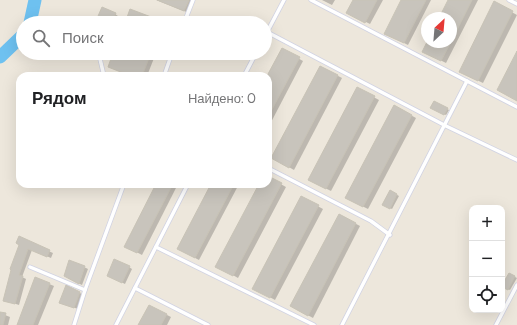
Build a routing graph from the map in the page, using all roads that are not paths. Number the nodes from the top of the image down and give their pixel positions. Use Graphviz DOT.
graph roads {
  1 [pos="192,0"];
  2 [pos="284,0"];
  3 [pos="311,0"];
  4 [pos="509,0"];
  5 [pos="517,4"];
  6 [pos="186,16"];
  7 [pos="272,23"];
  8 [pos="272,37"];
  9 [pos="100,60"];
  10 [pos="170,60"];
  11 [pos="252,60"];
  12 [pos="103,72"];
  13 [pos="165,72"];
  14 [pos="246,72"];
  15 [pos="467,81"];
  16 [pos="517,107"];
  17 [pos="446,126"];
  18 [pos="517,160"];
  19 [pos="272,170"];
  20 [pos="123,188"];
  21 [pos="186,188"];
  22 [pos="390,234"];
  23 [pos="156,247"];
  24 [pos="30,267"];
  25 [pos="517,285"];
  26 [pos="135,288"];
  27 [pos="85,290"];
  28 [pos="308,323"];
  29 [pos="74,325"];
  30 [pos="116,325"];
  31 [pos="208,325"];
  32 [pos="314,325"];
  33 [pos="342,325"];
  34 [pos="496,325"];
  1 -- 6 [label="lane"];
  2 -- 7 [label="lane"];
  3 -- 15 [label="lane"];
  4 -- 5 [label="lane"];
  8 -- 17 [label="lane"];
  9 -- 12 [label="lane"];
  10 -- 13 [label="lane"];
  11 -- 14 [label="lane"];
  15 -- 16 [label="lane"];
  15 -- 17 [label="lane"];
  17 -- 18 [label="lane"];
  17 -- 22 [label="lane"];
  19 -- 22 [label="lane"];
  20 -- 27 [label="lane"];
  21 -- 23 [label="lane"];
  22 -- 33 [label="lane"];
  23 -- 26 [label="lane"];
  23 -- 28 [label="lane"];
  24 -- 27 [label="lane"];
  25 -- 34 [label="lane"];
  26 -- 30 [label="lane"];
  26 -- 31 [label="lane"];
  27 -- 29 [label="lane"];
  28 -- 32 [label="lane"];
}
